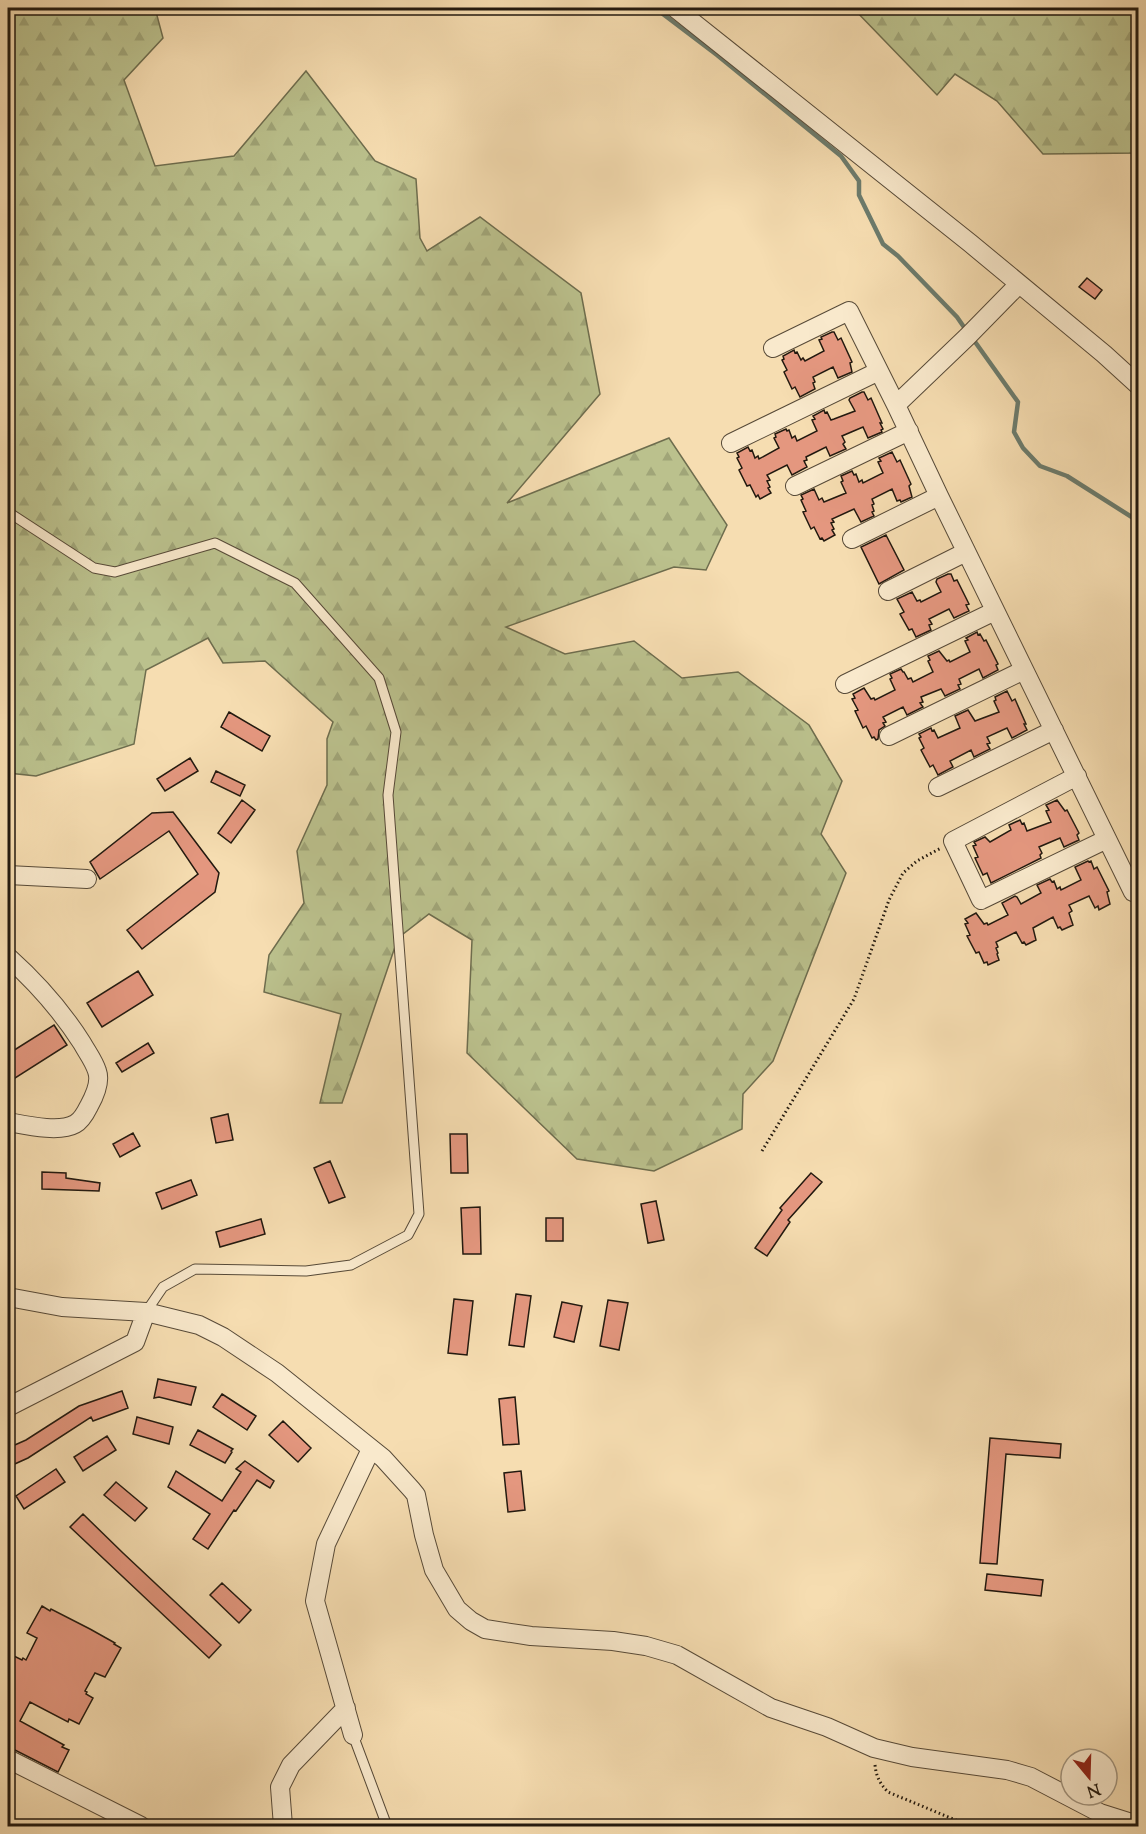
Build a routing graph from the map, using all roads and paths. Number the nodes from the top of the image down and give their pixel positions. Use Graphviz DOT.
graph roads {
  1 [pos="675,8"];
  2 [pos="1019,284"];
  3 [pos="773,348"];
  4 [pos="879,371"];
  5 [pos="1138,385"];
  6 [pos="896,405"];
  7 [pos="909,431"];
  8 [pos="731,443"];
  9 [pos="795,486"];
  10 [pos="939,496"];
  11 [pos="8,512"];
  12 [pos="852,540"];
  13 [pos="966,552"];
  14 [pos="888,591"];
  15 [pos="995,611"];
  16 [pos="1024,670"];
  17 [pos="845,684"];
  18 [pos="1054,730"];
  19 [pos="889,736"];
  20 [pos="1077,776"];
  21 [pos="938,787"];
  22 [pos="1107,839"];
  23 [pos="953,842"];
  24 [pos="8,875"];
  25 [pos="87,879"];
  26 [pos="1133,892"];
  27 [pos="8,957"];
  28 [pos="8,1122"];
  29 [pos="762,1151"];
  30 [pos="8,1297"];
  31 [pos="146,1312"];
  32 [pos="8,1407"];
  33 [pos="371,1449"];
  34 [pos="346,1708"];
  35 [pos="353,1735"];
  36 [pos="874,1748"];
  37 [pos="8,1759"];
  38 [pos="1138,1825"];
  39 [pos="141,1827"];
  40 [pos="283,1827"];
  41 [pos="387,1827"];
  42 [pos="970,1827"];
  1 -- 2 [label="street"];
  2 -- 5 [label="street"];
  2 -- 6 [label="street"];
  3 -- 4 [label="street"];
  4 -- 6 [label="street"];
  4 -- 8 [label="street"];
  6 -- 7 [label="street"];
  7 -- 9 [label="street"];
  7 -- 10 [label="street"];
  10 -- 12 [label="street"];
  10 -- 13 [label="street"];
  11 -- 31 [label="lane"];
  13 -- 14 [label="street"];
  13 -- 15 [label="street"];
  15 -- 16 [label="street"];
  15 -- 17 [label="street"];
  16 -- 18 [label="street"];
  16 -- 19 [label="street"];
  18 -- 20 [label="street"];
  18 -- 21 [label="street"];
  20 -- 22 [label="street"];
  20 -- 23 [label="street"];
  22 -- 23 [label="street"];
  22 -- 26 [label="street"];
  23 -- 29 [label="path"];
  24 -- 25 [label="street"];
  27 -- 28 [label="street"];
  30 -- 31 [label="street"];
  31 -- 32 [label="street"];
  31 -- 33 [label="street"];
  33 -- 34 [label="street"];
  33 -- 36 [label="street"];
  34 -- 35 [label="street"];
  34 -- 40 [label="street"];
  35 -- 41 [label="lane"];
  36 -- 38 [label="street"];
  36 -- 42 [label="path"];
  37 -- 39 [label="street"];
}
